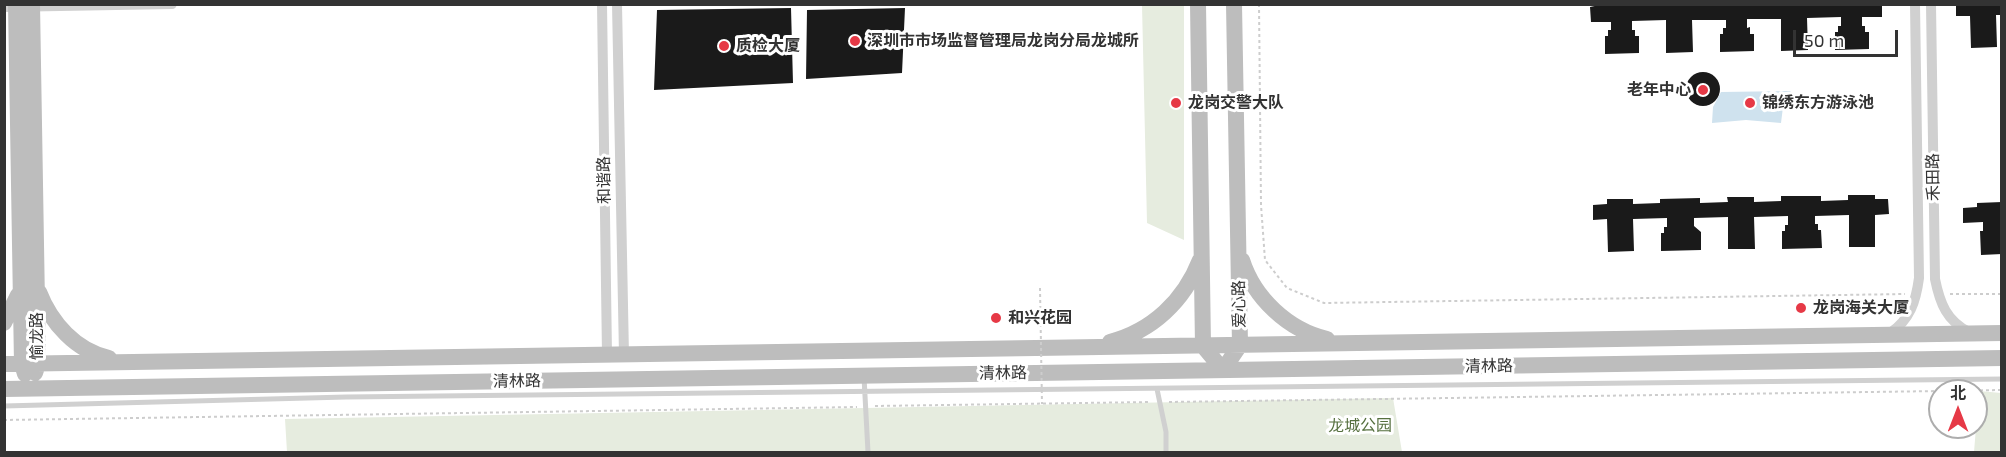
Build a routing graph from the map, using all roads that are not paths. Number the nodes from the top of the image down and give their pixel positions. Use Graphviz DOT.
graph roads {
  1 [pos="171,4"];
  2 [pos="602,4"];
  3 [pos="617,4"];
  4 [pos="1197,4"];
  5 [pos="1234,4"];
  6 [pos="1915,4"];
  7 [pos="1930,4"];
  8 [pos="20,6"];
  9 [pos="1238,249"];
  10 [pos="1202,257"];
  11 [pos="29,285"];
  12 [pos="4,323"];
  13 [pos="2001,333"];
  14 [pos="1972,334"];
  15 [pos="1886,335"];
  16 [pos="1345,344"];
  17 [pos="1240,345"];
  18 [pos="1203,346"];
  19 [pos="1090,348"];
  20 [pos="616,355"];
  21 [pos="2001,358"];
  22 [pos="128,362"];
  23 [pos="4,364"];
  24 [pos="30,364"];
  25 [pos="1223,370"];
  26 [pos="2001,379"];
  27 [pos="865,384"];
  28 [pos="31,388"];
  29 [pos="4,389"];
  30 [pos="1157,389"];
  31 [pos="4,406"];
  32 [pos="868,453"];
  33 [pos="1166,453"];
  1 -- 8 [label="street"];
  2 -- 20 [label="street, 和谐路"];
  3 -- 20 [label="street, 和谐路"];
  4 -- 10 [label="main road"];
  5 -- 9 [label="main road, 爱心路"];
  6 -- 15 [label="street, 禾田路"];
  7 -- 14 [label="street, 禾田路"];
  8 -- 11 [label="main road, 愉龙路"];
  9 -- 16 [label="main road"];
  9 -- 17 [label="main road, 爱心路"];
  10 -- 18 [label="main road"];
  10 -- 19 [label="main road"];
  11 -- 12 [label="main road"];
  11 -- 22 [label="main road"];
  11 -- 24 [label="main road, 愉龙路"];
  13 -- 14 [label="main road, 清林路"];
  14 -- 15 [label="main road, 清林路"];
  15 -- 16 [label="main road, 清林路"];
  16 -- 17 [label="main road, 清林路"];
  17 -- 18 [label="main road, 清林路"];
  17 -- 25 [label="main road, 爱心路"];
  18 -- 19 [label="main road, 清林路"];
  18 -- 25 [label="main road"];
  19 -- 20 [label="main road, 清林路"];
  20 -- 22 [label="main road, 清林路"];
  21 -- 25 [label="main road, 清林路"];
  22 -- 24 [label="main road, 清林路"];
  23 -- 24 [label="main road, 清林路"];
  24 -- 28 [label="main road, 愉龙路"];
  25 -- 27 [label="main road, 清林路"];
  26 -- 30 [label="lane"];
  27 -- 28 [label="main road, 清林路"];
  27 -- 30 [label="lane"];
  27 -- 31 [label="lane"];
  27 -- 32 [label="lane"];
  28 -- 29 [label="main road, 清林路"];
  30 -- 33 [label="lane"];
}
